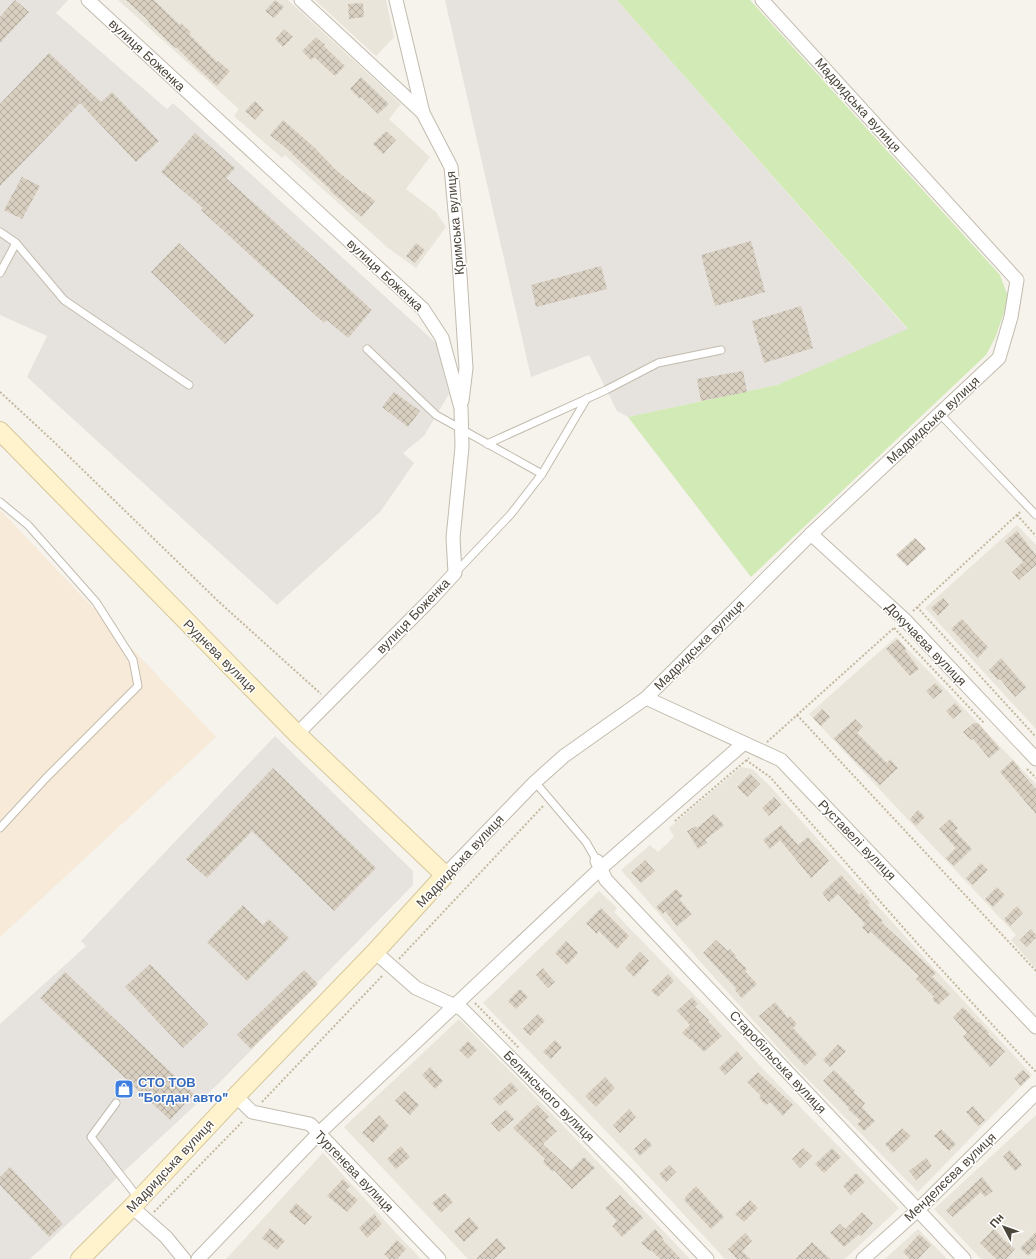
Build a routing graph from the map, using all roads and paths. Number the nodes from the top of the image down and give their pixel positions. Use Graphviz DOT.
graph roads {
  1 [pos="88,0"];
  2 [pos="301,0"];
  3 [pos="396,0"];
  4 [pos="762,0"];
  5 [pos="423,113"];
  6 [pos="0,232"];
  7 [pos="16,243"];
  8 [pos="0,273"];
  9 [pos="367,349"];
  10 [pos="721,350"];
  11 [pos="189,385"];
  12 [pos="0,392"];
  13 [pos="587,398"];
  14 [pos="461,408"];
  15 [pos="940,414"];
  16 [pos="461,430"];
  17 [pos="0,431"];
  18 [pos="487,444"];
  19 [pos="542,474"];
  20 [pos="0,502"];
  21 [pos="1027,506"];
  22 [pos="1036,515"];
  23 [pos="1017,516"];
  24 [pos="811,534"];
  25 [pos="1036,536"];
  26 [pos="455,572"];
  27 [pos="917,607"];
  28 [pos="904,619"];
  29 [pos="894,628"];
  30 [pos="646,698"];
  31 [pos="329,702"];
  32 [pos="797,715"];
  33 [pos="987,726"];
  34 [pos="297,734"];
  35 [pos="1036,738"];
  36 [pos="744,743"];
  37 [pos="758,750"];
  38 [pos="746,760"];
  39 [pos="1031,763"];
  40 [pos="1036,778"];
  41 [pos="535,782"];
  42 [pos="550,799"];
  43 [pos="673,823"];
  44 [pos="0,828"];
  45 [pos="599,864"];
  46 [pos="445,875"];
  47 [pos="375,952"];
  48 [pos="391,966"];
  49 [pos="1036,971"];
  50 [pos="455,1006"];
  51 [pos="1036,1027"];
  52 [pos="1036,1072"];
  53 [pos="1036,1093"];
  54 [pos="236,1096"];
  55 [pos="116,1103"];
  56 [pos="252,1112"];
  57 [pos="318,1133"];
  58 [pos="136,1203"];
  59 [pos="918,1210"];
  60 [pos="146,1220"];
  61 [pos="80,1259"];
  62 [pos="184,1259"];
  63 [pos="198,1259"];
  64 [pos="439,1259"];
  65 [pos="706,1259"];
  66 [pos="863,1259"];
  67 [pos="964,1259"];
  1 -- 14 [label="street, вулиця Боженка"];
  2 -- 5 [label="street"];
  3 -- 5 [label="street, Кримська вулиця"];
  4 -- 15 [label="street, Мадридська вулиця"];
  5 -- 14 [label="street, Кримська вулиця"];
  6 -- 7 [label="lane"];
  7 -- 8 [label="lane"];
  7 -- 11 [label="lane"];
  9 -- 16 [label="lane"];
  10 -- 13 [label="lane"];
  12 -- 31 [label="path"];
  13 -- 18 [label="lane"];
  13 -- 19 [label="lane"];
  14 -- 16 [label="street, вулиця Боженка"];
  15 -- 21 [label="lane"];
  15 -- 24 [label="street, Мадридська вулиця"];
  16 -- 18 [label="lane"];
  16 -- 26 [label="street, вулиця Боженка"];
  17 -- 34 [label="street, Руднєва вулиця"];
  18 -- 19 [label="lane"];
  19 -- 26 [label="lane"];
  20 -- 44 [label="lane"];
  21 -- 22 [label="lane"];
  21 -- 23 [label="path"];
  23 -- 25 [label="path"];
  23 -- 27 [label="path"];
  24 -- 28 [label="street, Докучаєва вулиця"];
  24 -- 30 [label="street, Мадридська вулиця"];
  26 -- 31 [label="street, вулиця Боженка"];
  27 -- 28 [label="path"];
  27 -- 35 [label="path"];
  28 -- 29 [label="path"];
  28 -- 39 [label="street, Докучаєва вулиця"];
  29 -- 32 [label="path"];
  29 -- 33 [label="path"];
  30 -- 36 [label="street, Руставелі вулиця"];
  30 -- 41 [label="street, Мадридська вулиця"];
  31 -- 34 [label="street, вулиця Боженка"];
  32 -- 37 [label="path"];
  32 -- 49 [label="path"];
  34 -- 46 [label="street, Руднєва вулиця"];
  36 -- 37 [label="street, Руставелі вулиця"];
  36 -- 45 [label="street"];
  37 -- 43 [label="path"];
  37 -- 51 [label="street, Руставелі вулиця"];
  38 -- 52 [label="path"];
  39 -- 40 [label="path"];
  41 -- 42 [label="lane"];
  41 -- 46 [label="street, Мадридська вулиця"];
  42 -- 45 [label="lane"];
  42 -- 48 [label="path"];
  45 -- 50 [label="street"];
  45 -- 59 [label="street, Старобільська вулиця"];
  46 -- 47 [label="street, Мадридська вулиця"];
  47 -- 48 [label="street, Белинського вулиця"];
  47 -- 54 [label="street, Мадридська вулиця"];
  48 -- 50 [label="street, Белинського вулиця"];
  48 -- 56 [label="path"];
  50 -- 57 [label="street"];
  50 -- 65 [label="street, Белинського вулиця"];
  53 -- 59 [label="street, Менделєєва вулиця"];
  54 -- 56 [label="street"];
  54 -- 58 [label="street, Мадридська вулиця"];
  55 -- 58 [label="lane"];
  56 -- 57 [label="street, Тургенєва вулиця"];
  56 -- 60 [label="path"];
  57 -- 63 [label="street"];
  57 -- 64 [label="street, Тургенєва вулиця"];
  58 -- 60 [label="street"];
  58 -- 61 [label="street, Мадридська вулиця"];
  59 -- 66 [label="street, Менделєєва вулиця"];
  59 -- 67 [label="street, Старобільська вулиця"];
  60 -- 62 [label="street"];
}
